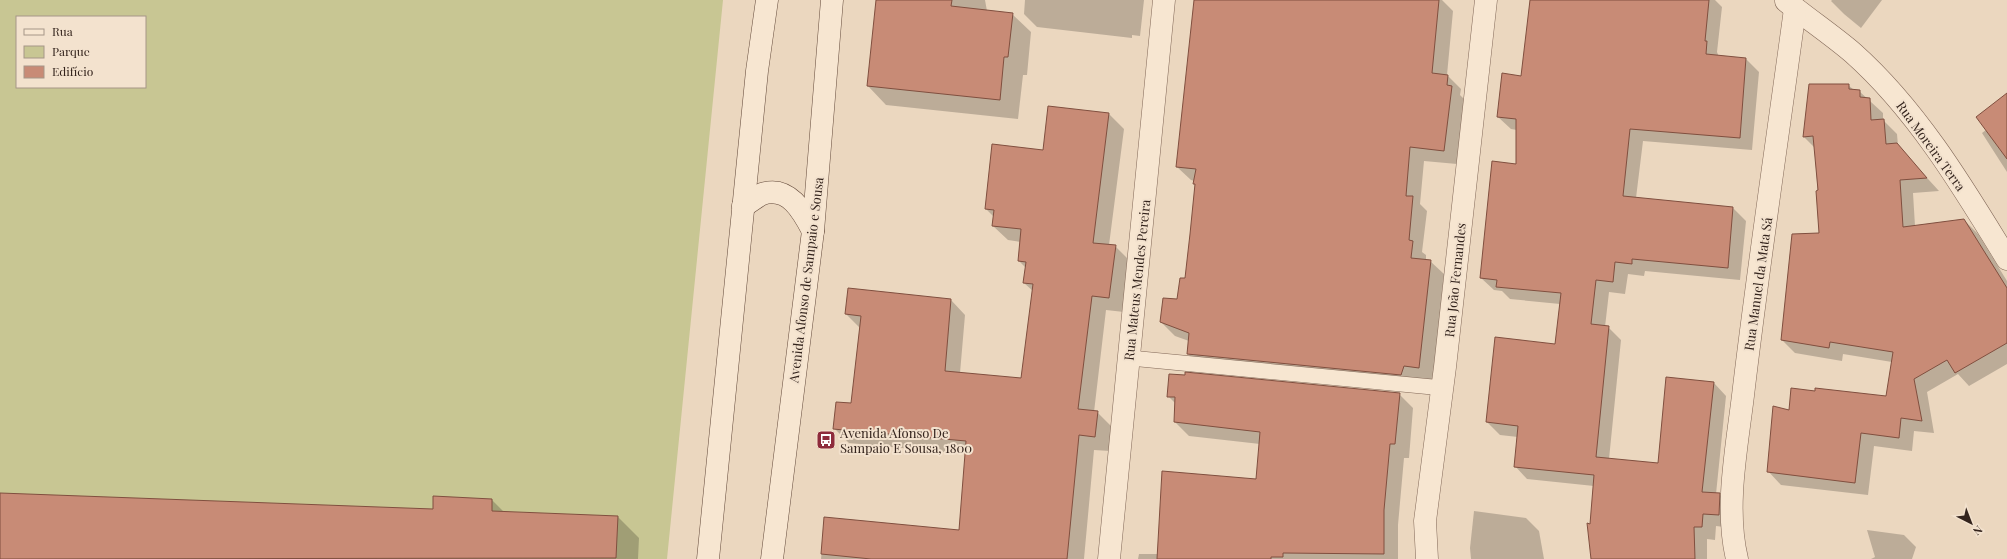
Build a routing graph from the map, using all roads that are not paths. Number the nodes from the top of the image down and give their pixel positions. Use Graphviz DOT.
graph roads {
  1 [pos="767,0"];
  2 [pos="832,0"];
  3 [pos="1164,0"];
  4 [pos="1486,0"];
  5 [pos="1790,4"];
  6 [pos="743,206"];
  7 [pos="813,231"];
  8 [pos="2007,259"];
  9 [pos="1130,358"];
  10 [pos="1443,388"];
  11 [pos="708,559"];
  12 [pos="772,559"];
  13 [pos="1109,559"];
  14 [pos="1427,559"];
  15 [pos="1737,559"];
  1 -- 6 [label="street"];
  2 -- 7 [label="street, Avenida Afonso de Sampaio e Sousa"];
  3 -- 9 [label="street, Rua Mateus Mendes Pereira"];
  4 -- 10 [label="street, Rua João Fernandes"];
  5 -- 8 [label="street, Rua Moreira Terra"];
  5 -- 15 [label="street, Rua Manuel da Mata Sá"];
  6 -- 7 [label="street"];
  6 -- 11 [label="street"];
  7 -- 12 [label="street, Avenida Afonso de Sampaio e Sousa"];
  9 -- 10 [label="lane"];
  9 -- 13 [label="street, Rua Mateus Mendes Pereira"];
  10 -- 14 [label="street, Rua João Fernandes"];
}
